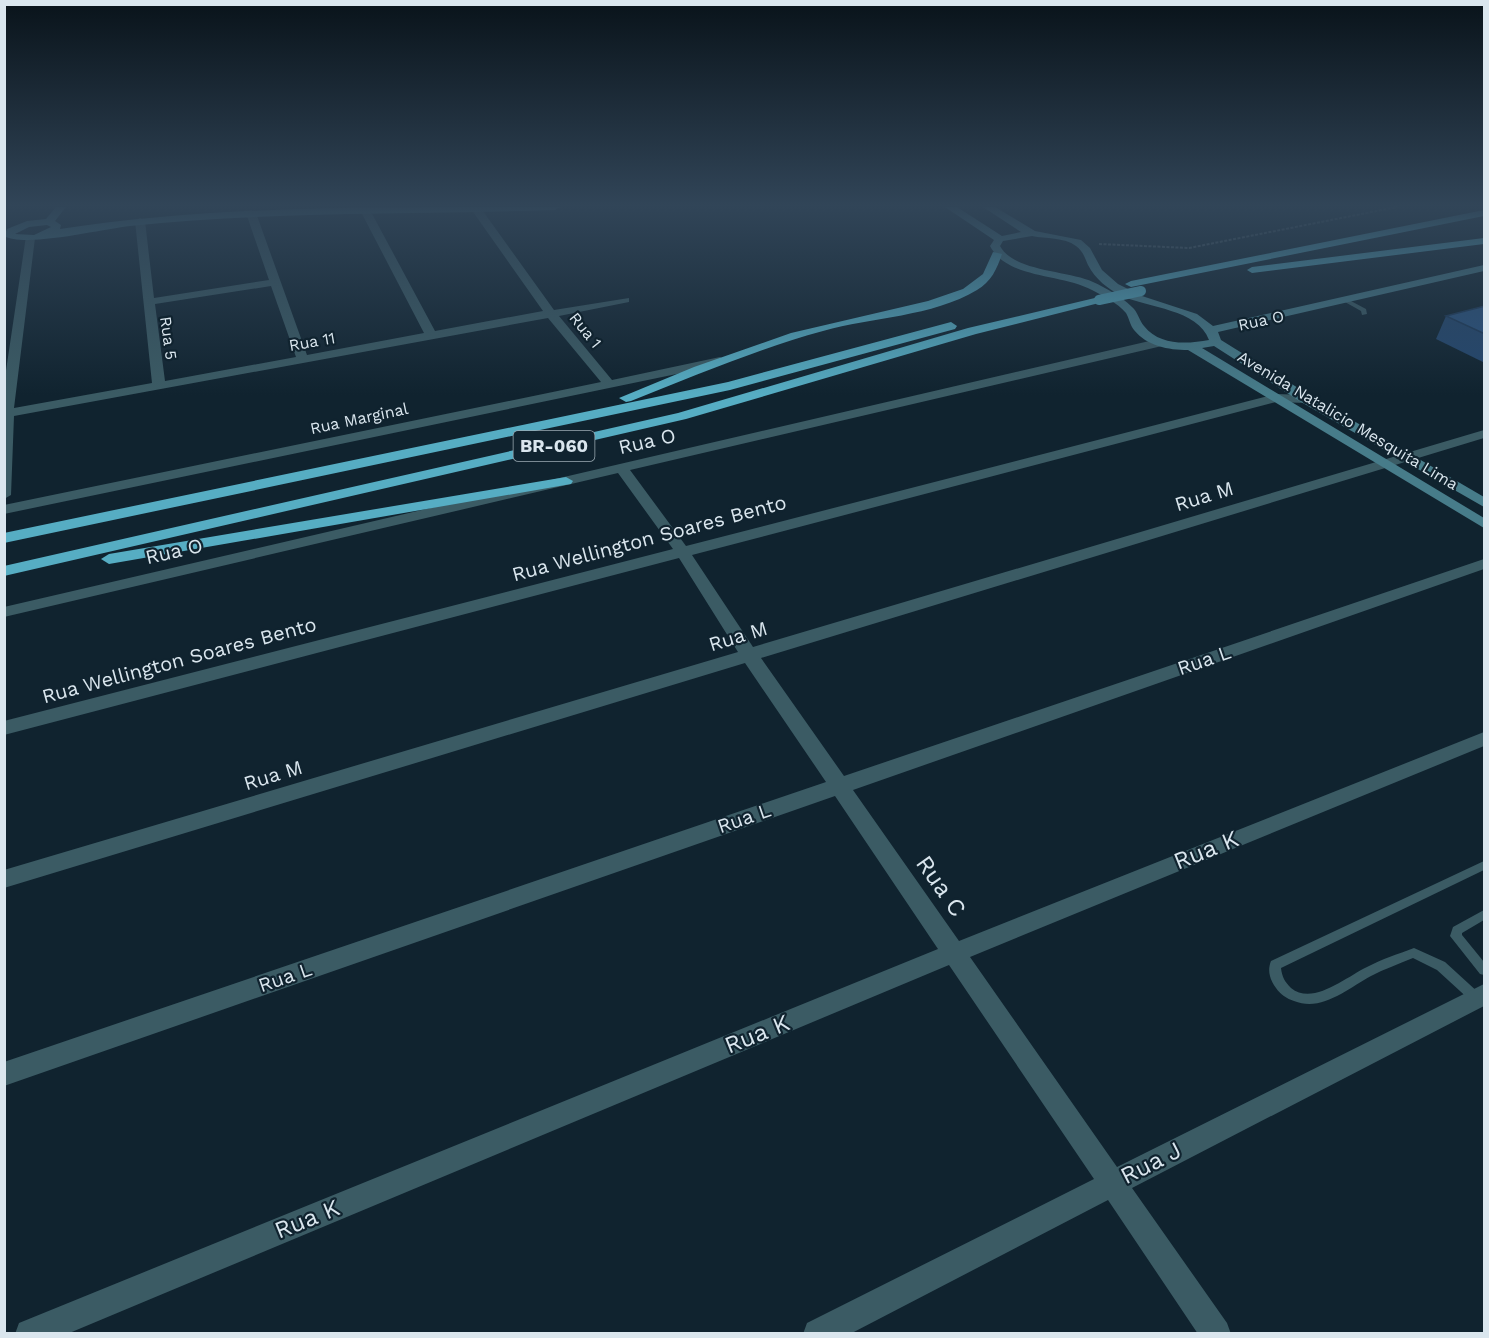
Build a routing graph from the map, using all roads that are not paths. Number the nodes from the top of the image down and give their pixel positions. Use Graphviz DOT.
graph roads {
  1 [pos="27,269"];
  2 [pos="144,269"];
  3 [pos="271,269"];
  4 [pos="396,269"];
  5 [pos="519,269"];
  6 [pos="992,269"];
  7 [pos="1038,269"];
  8 [pos="1097,269"];
  9 [pos="1204,269"];
  10 [pos="1260,269"];
  11 [pos="1479,269"];
  12 [pos="276,282"];
  13 [pos="1094,296"];
  14 [pos="625,300"];
  15 [pos="1347,301"];
  16 [pos="147,302"];
  17 [pos="1364,312"];
  18 [pos="551,314"];
  19 [pos="431,336"];
  20 [pos="1214,336"];
  21 [pos="1158,343"];
  22 [pos="1193,348"];
  23 [pos="303,360"];
  24 [pos="722,361"];
  25 [pos="609,384"];
  26 [pos="159,386"];
  27 [pos="1276,398"];
  28 [pos="1306,399"];
  29 [pos="6,414"];
  30 [pos="578,417"];
  31 [pos="1485,434"];
  32 [pos="1382,442"];
  33 [pos="1364,450"];
  34 [pos="1408,458"];
  35 [pos="1388,464"];
  36 [pos="621,468"];
  37 [pos="566,481"];
  38 [pos="4,495"];
  39 [pos="1485,503"];
  40 [pos="4,510"];
  41 [pos="1485,524"];
  42 [pos="4,538"];
  43 [pos="682,550"];
  44 [pos="1485,564"];
  45 [pos="4,571"];
  46 [pos="4,581"];
  47 [pos="4,612"];
  48 [pos="750,656"];
  49 [pos="4,728"];
  50 [pos="1485,739"];
  51 [pos="839,785"];
  52 [pos="1485,865"];
  53 [pos="4,879"];
  54 [pos="1485,915"];
  55 [pos="954,952"];
  56 [pos="1485,970"];
  57 [pos="1480,996"];
  58 [pos="4,1074"];
  59 [pos="1112,1183"];
  60 [pos="30,1334"];
  61 [pos="818,1334"];
  62 [pos="1216,1334"];
  1 -- 29 [label="street"];
  2 -- 16 [label="street, Rua 5"];
  3 -- 12 [label="street"];
  4 -- 19 [label="street"];
  5 -- 18 [label="street, Rua 1"];
  6 -- 24 [label="highway"];
  7 -- 21 [label="street"];
  8 -- 20 [label="street, Avenida Natalicio Mesquita Lima"];
  9 -- 13 [label="highway, BR-060"];
  10 -- 13 [label="highway, BR-060, bridge"];
  11 -- 15 [label="street, Rua O"];
  12 -- 16 [label="street"];
  12 -- 23 [label="street"];
  13 -- 30 [label="highway, BR-060"];
  13 -- 45 [label="highway, BR-060"];
  14 -- 18 [label="street, Rua 11"];
  15 -- 17 [label="lane"];
  15 -- 20 [label="street, Rua O"];
  16 -- 26 [label="street, Rua 5"];
  18 -- 19 [label="street, Rua 11"];
  18 -- 25 [label="street, Rua 1"];
  19 -- 23 [label="street, Rua 11"];
  20 -- 22 [label="street, Rua O"];
  20 -- 28 [label="street, Avenida Natalicio Mesquita Lima"];
  21 -- 22 [label="street"];
  21 -- 36 [label="street, Rua O"];
  22 -- 27 [label="street, Avenida Natalicio Mesquita Lima"];
  23 -- 26 [label="street, Rua 11"];
  24 -- 25 [label="street, Rua Marginal"];
  24 -- 30 [label="highway"];
  25 -- 40 [label="street, Rua Marginal"];
  26 -- 29 [label="street, Rua 11"];
  27 -- 28 [label="street, Rua Wellington Soares Bento"];
  27 -- 33 [label="street, Avenida Natalicio Mesquita Lima"];
  27 -- 43 [label="street, Rua Wellington Soares Bento"];
  28 -- 32 [label="street, Avenida Natalicio Mesquita Lima"];
  29 -- 38 [label="street"];
  30 -- 42 [label="highway, BR-060"];
  31 -- 34 [label="street, Rua M"];
  32 -- 33 [label="street"];
  32 -- 34 [label="street, Avenida Natalicio Mesquita Lima"];
  33 -- 35 [label="street, Avenida Natalicio Mesquita Lima"];
  34 -- 35 [label="street, Rua M"];
  34 -- 39 [label="street, Avenida Natalicio Mesquita Lima"];
  35 -- 41 [label="street, Avenida Natalicio Mesquita Lima"];
  35 -- 48 [label="street, Rua M"];
  36 -- 37 [label="street, Rua O"];
  36 -- 43 [label="street, Rua C"];
  37 -- 46 [label="highway"];
  37 -- 47 [label="street, Rua O"];
  43 -- 48 [label="street, Rua C"];
  43 -- 49 [label="street, Rua Wellington Soares Bento"];
  44 -- 51 [label="street, Rua L"];
  48 -- 51 [label="street, Rua C"];
  48 -- 53 [label="street, Rua M"];
  50 -- 55 [label="street, Rua K"];
  51 -- 55 [label="street, Rua C"];
  51 -- 58 [label="street, Rua L"];
  52 -- 57 [label="lane"];
  54 -- 56 [label="lane"];
  55 -- 59 [label="street, Rua C"];
  55 -- 60 [label="street, Rua K"];
  57 -- 59 [label="street, Rua J"];
  59 -- 61 [label="street, Rua J"];
  59 -- 62 [label="street, Rua C"];
}
